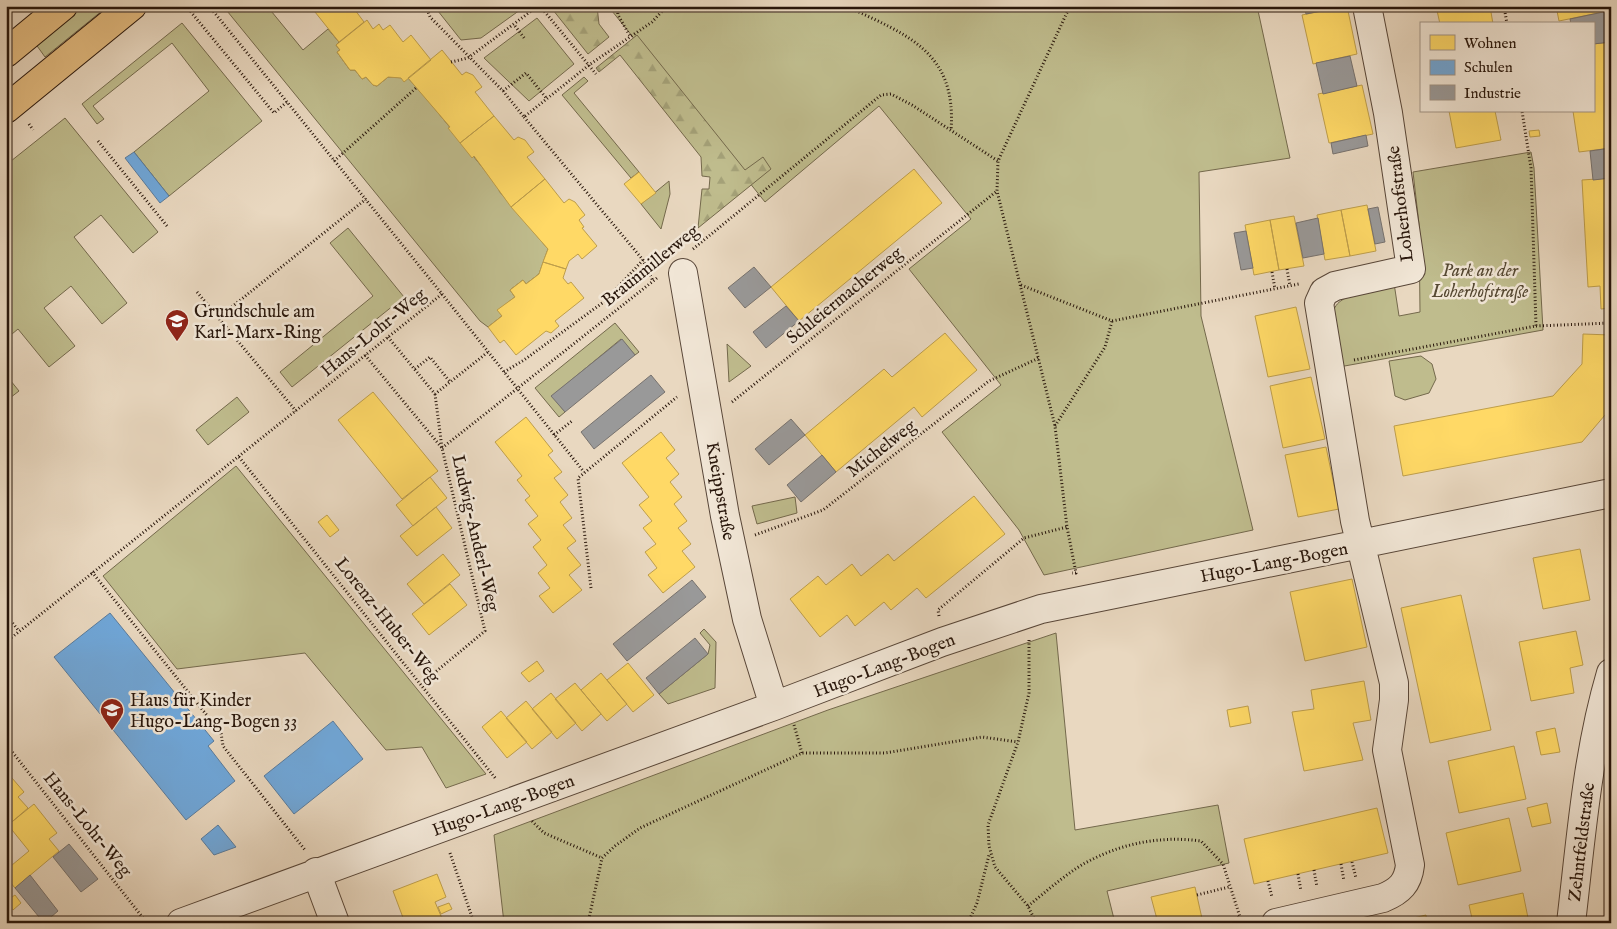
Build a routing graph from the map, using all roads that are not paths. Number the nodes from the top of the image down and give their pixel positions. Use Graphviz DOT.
graph roads {
  1 [pos="63,6"];
  2 [pos="132,6"];
  3 [pos="1367,6"];
  4 [pos="6,53"];
  5 [pos="8,103"];
  6 [pos="677,267"];
  7 [pos="1611,493"];
  8 [pos="1362,544"];
  9 [pos="1611,673"];
  10 [pos="774,706"];
  11 [pos="316,872"];
  12 [pos="181,923"];
  13 [pos="335,923"];
  14 [pos="1276,923"];
  15 [pos="1571,923"];
  1 -- 4 [label="main road"];
  2 -- 5 [label="main road"];
  3 -- 8 [label="street, Loherhofstraße"];
  6 -- 10 [label="street, Kneippstraße"];
  7 -- 8 [label="street, Hugo-Lang-Bogen"];
  8 -- 10 [label="street, Hugo-Lang-Bogen"];
  8 -- 14 [label="street"];
  9 -- 15 [label="street, Zehntfeldstraße"];
  10 -- 11 [label="street, Hugo-Lang-Bogen"];
  11 -- 12 [label="street, Hugo-Lang-Bogen"];
  11 -- 13 [label="street"];
}
